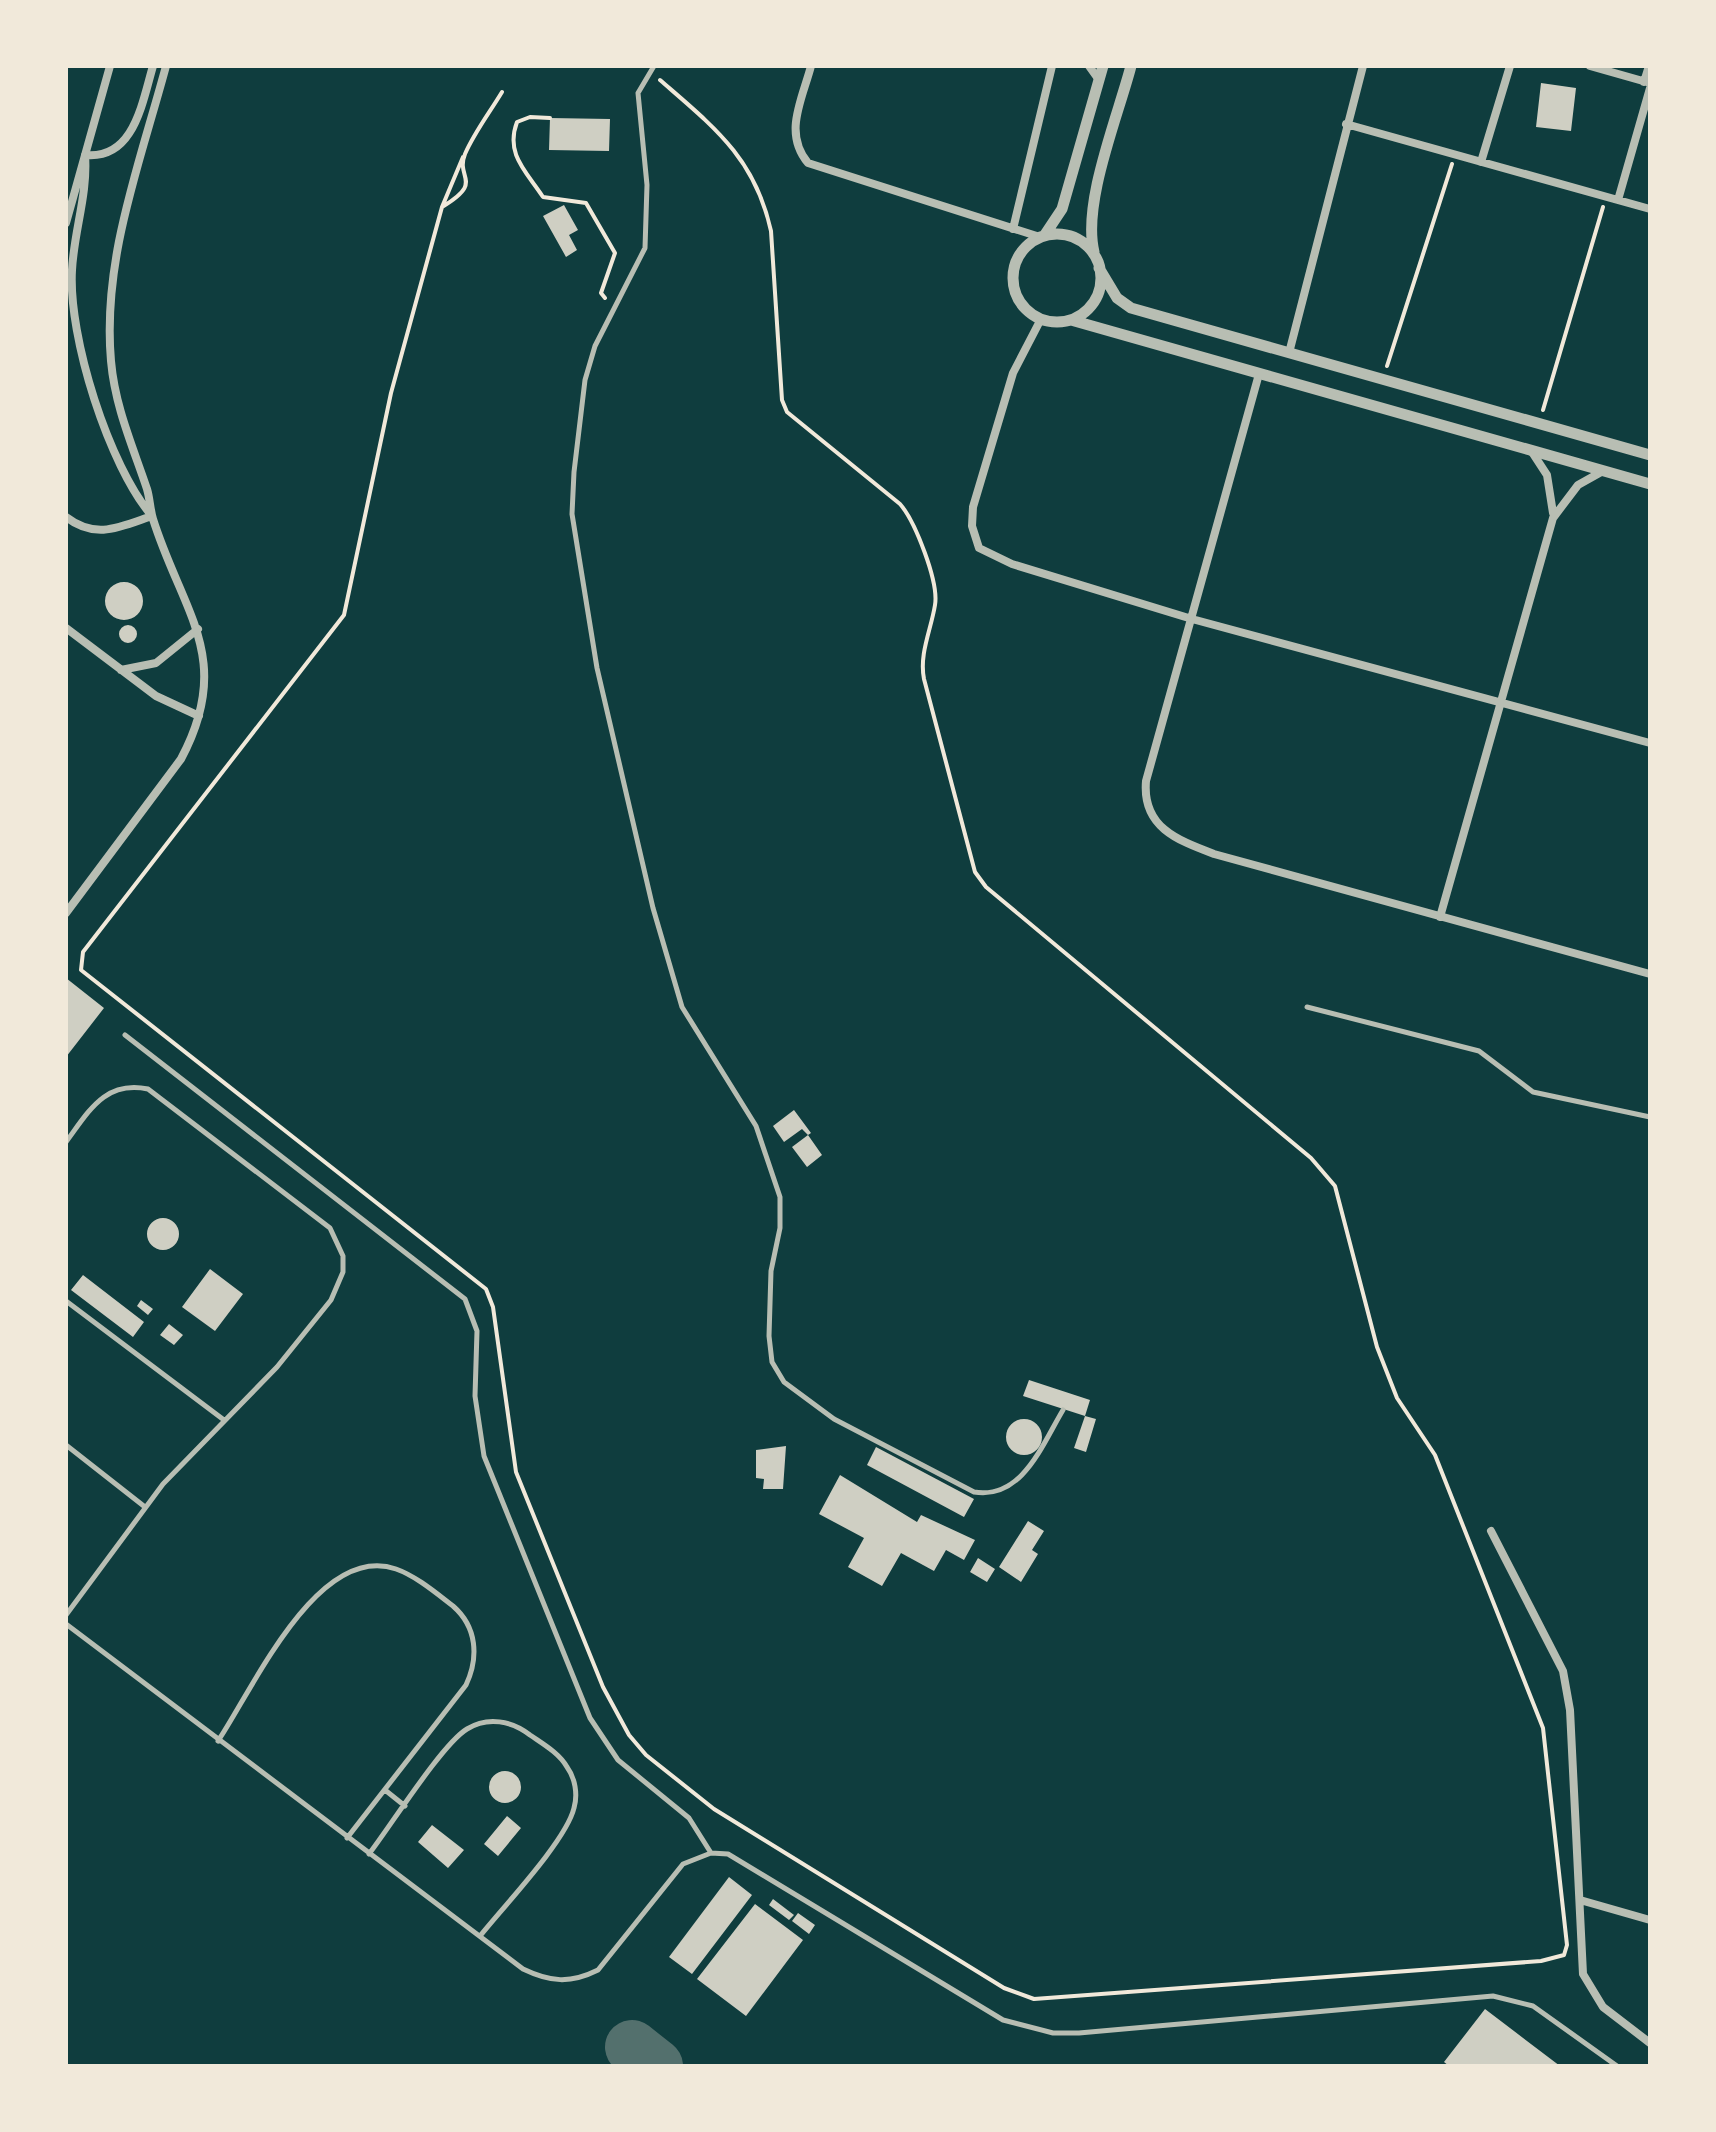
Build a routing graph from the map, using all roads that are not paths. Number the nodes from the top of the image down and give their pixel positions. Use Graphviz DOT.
graph roads {
  1 [pos="110,66"];
  2 [pos="153,66"];
  3 [pos="166,66"];
  4 [pos="811,66"];
  5 [pos="1052,66"];
  6 [pos="1089,66"];
  7 [pos="1103,66"];
  8 [pos="1131,66"];
  9 [pos="1363,66"];
  10 [pos="1510,66"];
  11 [pos="1590,66"];
  12 [pos="1649,66"];
  13 [pos="653,69"];
  14 [pos="1099,80"];
  15 [pos="1648,84"];
  16 [pos="1346,124"];
  17 [pos="85,155"];
  18 [pos="1481,162"];
  19 [pos="1618,200"];
  20 [pos="1650,209"];
  21 [pos="66,223"];
  22 [pos="1013,229"];
  23 [pos="1042,237"];
  24 [pos="1097,262"];
  25 [pos="1041,319"];
  26 [pos="1071,320"];
  27 [pos="1289,353"];
  28 [pos="1259,374"];
  29 [pos="1531,451"];
  30 [pos="1650,455"];
  31 [pos="1603,471"];
  32 [pos="1650,484"];
  33 [pos="152,516"];
  34 [pos="66,517"];
  35 [pos="1553,518"];
  36 [pos="1192,619"];
  37 [pos="66,628"];
  38 [pos="198,629"];
  39 [pos="121,670"];
  40 [pos="1500,703"];
  41 [pos="199,716"];
  42 [pos="1650,743"];
  43 [pos="66,913"];
  44 [pos="1440,917"];
  45 [pos="1650,974"];
  46 [pos="1307,1007"];
  47 [pos="125,1035"];
  48 [pos="1650,1117"];
  49 [pos="66,1142"];
  50 [pos="66,1301"];
  51 [pos="1063,1410"];
  52 [pos="224,1420"];
  53 [pos="66,1445"];
  54 [pos="145,1507"];
  55 [pos="1491,1531"];
  56 [pos="66,1615"];
  57 [pos="66,1624"];
  58 [pos="218,1741"];
  59 [pos="385,1790"];
  60 [pos="405,1806"];
  61 [pos="347,1838"];
  62 [pos="711,1853"];
  63 [pos="369,1854"];
  64 [pos="1580,1900"];
  65 [pos="1650,1920"];
  66 [pos="480,1936"];
  67 [pos="1650,2043"];
  68 [pos="1617,2066"];
  1 -- 17 [label="street"];
  2 -- 17 [label="street"];
  3 -- 33 [label="street"];
  4 -- 22 [label="street"];
  5 -- 22 [label="street"];
  6 -- 14 [label="street"];
  7 -- 14 [label="street"];
  8 -- 24 [label="street"];
  9 -- 16 [label="street"];
  10 -- 18 [label="street"];
  11 -- 15 [label="street"];
  12 -- 15 [label="street"];
  13 -- 51 [label="lane"];
  14 -- 23 [label="street"];
  15 -- 19 [label="street"];
  16 -- 18 [label="street"];
  16 -- 27 [label="street"];
  17 -- 21 [label="street"];
  17 -- 33 [label="street"];
  18 -- 19 [label="street"];
  19 -- 20 [label="street"];
  22 -- 23 [label="street"];
  23 -- 24 [label="street"];
  23 -- 25 [label="street"];
  24 -- 26 [label="street"];
  24 -- 27 [label="street"];
  25 -- 26 [label="street"];
  25 -- 36 [label="street"];
  26 -- 28 [label="street"];
  27 -- 30 [label="street"];
  28 -- 29 [label="street"];
  28 -- 36 [label="street"];
  29 -- 31 [label="street"];
  29 -- 35 [label="street"];
  31 -- 32 [label="street"];
  31 -- 35 [label="street"];
  33 -- 34 [label="street"];
  33 -- 38 [label="street"];
  35 -- 40 [label="street"];
  36 -- 40 [label="street"];
  36 -- 44 [label="street"];
  37 -- 39 [label="street"];
  38 -- 39 [label="street"];
  38 -- 41 [label="street"];
  39 -- 41 [label="street"];
  40 -- 42 [label="street"];
  40 -- 44 [label="street"];
  41 -- 43 [label="street"];
  44 -- 45 [label="street"];
  46 -- 48 [label="lane"];
  47 -- 62 [label="lane"];
  49 -- 52 [label="lane"];
  50 -- 52 [label="lane"];
  52 -- 54 [label="lane"];
  53 -- 54 [label="lane"];
  54 -- 56 [label="lane"];
  55 -- 64 [label="street"];
  57 -- 58 [label="lane"];
  58 -- 59 [label="lane"];
  58 -- 61 [label="lane"];
  59 -- 60 [label="lane"];
  59 -- 61 [label="lane"];
  60 -- 63 [label="lane"];
  60 -- 66 [label="lane"];
  61 -- 63 [label="lane"];
  62 -- 66 [label="lane"];
  62 -- 68 [label="lane"];
  63 -- 66 [label="lane"];
  64 -- 65 [label="street"];
  64 -- 67 [label="street"];
}
